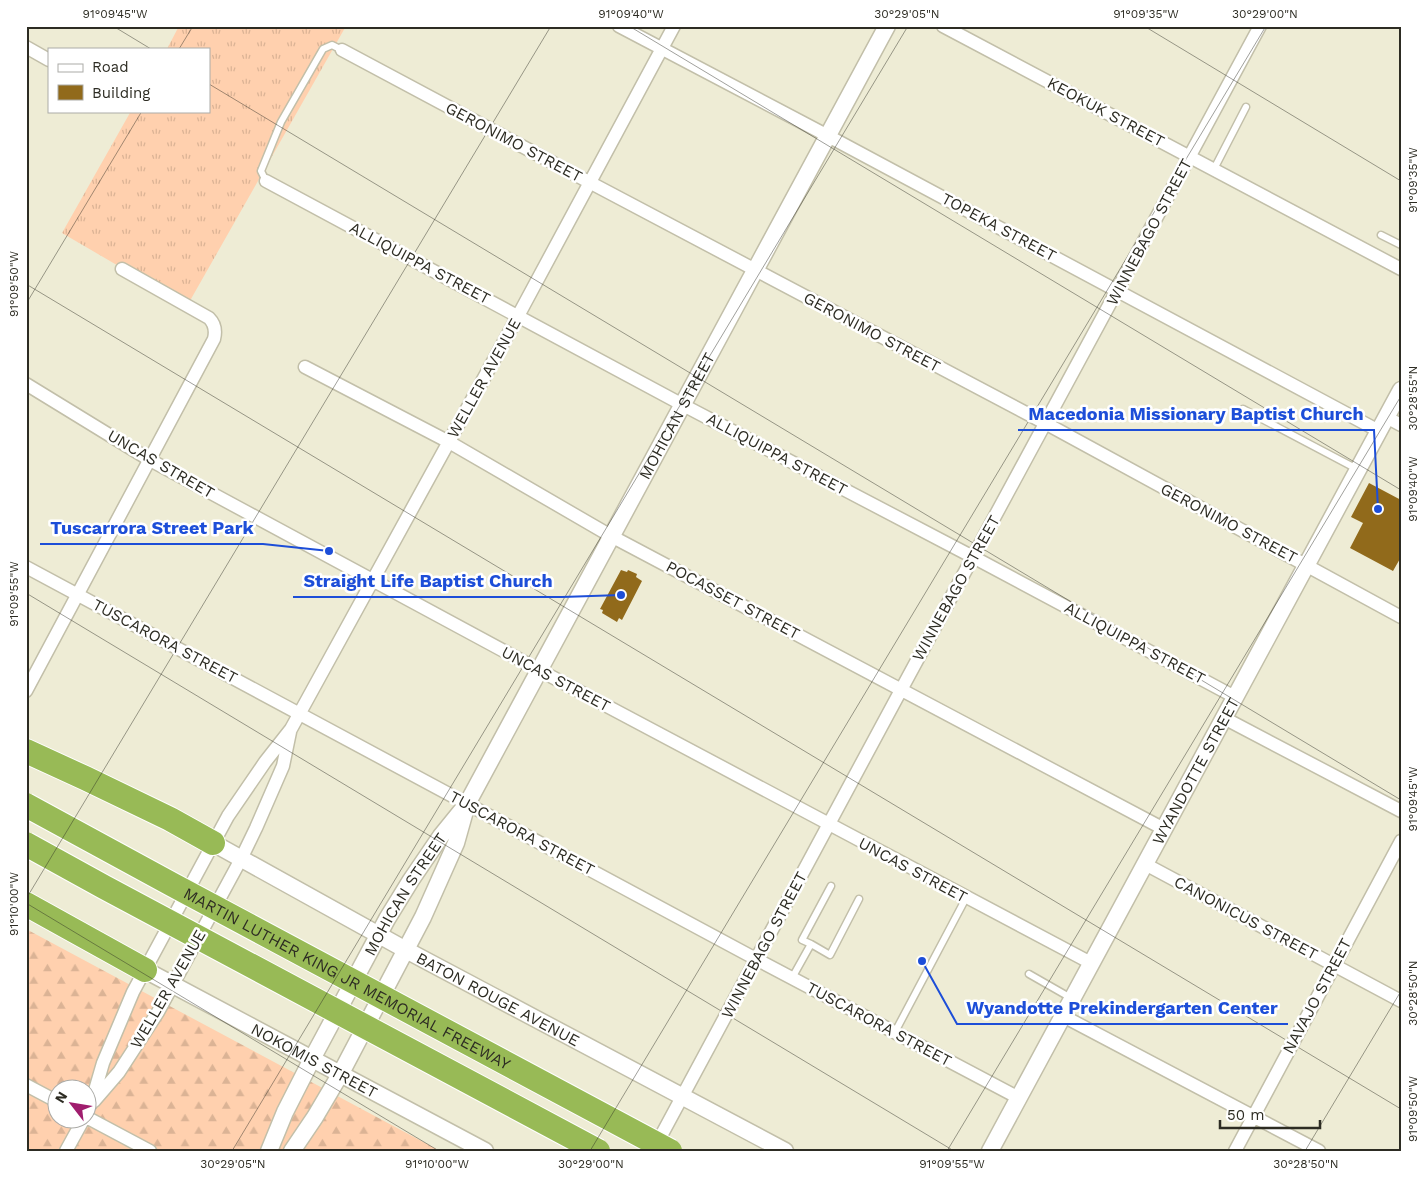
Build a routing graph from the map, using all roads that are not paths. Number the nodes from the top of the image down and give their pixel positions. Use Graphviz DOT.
graph roads {
  1 [pos="619,26"];
  2 [pos="674,26"];
  3 [pos="887,26"];
  4 [pos="943,26"];
  5 [pos="1260,26"];
  6 [pos="26,47"];
  7 [pos="662,49"];
  8 [pos="342,50"];
  9 [pos="48,59"];
  10 [pos="1246,107"];
  11 [pos="828,136"];
  12 [pos="1189,156"];
  13 [pos="1214,169"];
  14 [pos="266,181"];
  15 [pos="589,182"];
  16 [pos="1381,235"];
  17 [pos="1401,244"];
  18 [pos="122,269"];
  19 [pos="1401,269"];
  20 [pos="756,270"];
  21 [pos="1118,290"];
  22 [pos="518,316"];
  23 [pos="305,367"];
  24 [pos="26,384"];
  25 [pos="1401,390"];
  26 [pos="683,405"];
  27 [pos="1243,410"];
  28 [pos="1045,423"];
  29 [pos="1382,424"];
  30 [pos="1401,425"];
  31 [pos="449,442"];
  32 [pos="150,460"];
  33 [pos="1358,470"];
  34 [pos="611,536"];
  35 [pos="973,557"];
  36 [pos="1306,565"];
  37 [pos="26,567"];
  38 [pos="373,580"];
  39 [pos="78,595"];
  40 [pos="1401,617"];
  41 [pos="539,670"];
  42 [pos="900,690"];
  43 [pos="26,691"];
  44 [pos="1235,697"];
  45 [pos="300,713"];
  46 [pos="1224,718"];
  47 [pos="291,729"];
  48 [pos="26,751"];
  49 [pos="467,804"];
  50 [pos="26,805"];
  51 [pos="1401,811"];
  52 [pos="829,825"];
  53 [pos="1164,829"];
  54 [pos="1401,841"];
  55 [pos="26,844"];
  56 [pos="213,844"];
  57 [pos="241,860"];
  58 [pos="1145,864"];
  59 [pos="831,886"];
  60 [pos="966,898"];
  61 [pos="859,900"];
  62 [pos="26,904"];
  63 [pos="378,935"];
  64 [pos="811,944"];
  65 [pos="406,950"];
  66 [pos="756,958"];
  67 [pos="1091,963"];
  68 [pos="1334,965"];
  69 [pos="145,970"];
  70 [pos="1029,974"];
  71 [pos="792,978"];
  72 [pos="173,985"];
  73 [pos="1072,998"];
  74 [pos="1401,1001"];
  75 [pos="1063,1016"];
  76 [pos="895,1032"];
  77 [pos="312,1059"];
  78 [pos="341,1073"];
  79 [pos="98,1080"];
  80 [pos="26,1085"];
  81 [pos="682,1096"];
  82 [pos="48,1097"];
  83 [pos="98,1097"];
  84 [pos="1019,1098"];
  85 [pos="1253,1116"];
  86 [pos="98,1123"];
  87 [pos="78,1130"];
  88 [pos="66,1151"];
  89 [pos="150,1151"];
  90 [pos="269,1151"];
  91 [pos="292,1151"];
  92 [pos="485,1151"];
  93 [pos="598,1151"];
  94 [pos="653,1151"];
  95 [pos="670,1151"];
  96 [pos="785,1151"];
  97 [pos="990,1151"];
  98 [pos="1235,1151"];
  99 [pos="1318,1151"];
  1 -- 7 [label="street, TOPEKA STREET"];
  2 -- 7 [label="street, WELLER AVENUE"];
  3 -- 11 [label="street, MOHICAN STREET"];
  4 -- 12 [label="street, KEOKUK STREET"];
  5 -- 12 [label="street, WINNEBAGO STREET"];
  6 -- 9 [label="street"];
  7 -- 11 [label="street, TOPEKA STREET"];
  7 -- 15 [label="street, WELLER AVENUE"];
  8 -- 14 [label="lane"];
  8 -- 15 [label="street, GERONIMO STREET"];
  10 -- 13 [label="lane"];
  11 -- 20 [label="street, MOHICAN STREET"];
  11 -- 21 [label="street, TOPEKA STREET"];
  12 -- 13 [label="street, KEOKUK STREET"];
  12 -- 21 [label="street, WINNEBAGO STREET"];
  13 -- 19 [label="street, KEOKUK STREET"];
  14 -- 22 [label="street, ALLIQUIPPA STREET"];
  15 -- 20 [label="street, GERONIMO STREET"];
  15 -- 22 [label="street, WELLER AVENUE"];
  16 -- 17 [label="lane"];
  18 -- 32 [label="street"];
  20 -- 26 [label="street, MOHICAN STREET"];
  20 -- 28 [label="street, GERONIMO STREET"];
  21 -- 28 [label="street, WINNEBAGO STREET"];
  21 -- 29 [label="street, TOPEKA STREET"];
  22 -- 26 [label="street, ALLIQUIPPA STREET"];
  22 -- 31 [label="street, WELLER AVENUE"];
  23 -- 31 [label="street, POCASSET STREET"];
  24 -- 32 [label="street, UNCAS STREET"];
  25 -- 29 [label="street, WYANDOTTE STREET"];
  26 -- 34 [label="street, MOHICAN STREET"];
  26 -- 35 [label="street, ALLIQUIPPA STREET"];
  27 -- 33 [label="lane"];
  28 -- 35 [label="street, WINNEBAGO STREET"];
  28 -- 36 [label="street, GERONIMO STREET"];
  29 -- 30 [label="street, TOPEKA STREET"];
  29 -- 33 [label="street, WYANDOTTE STREET"];
  31 -- 34 [label="street, POCASSET STREET"];
  31 -- 38 [label="street, WELLER AVENUE"];
  32 -- 38 [label="street, UNCAS STREET"];
  32 -- 39 [label="street"];
  33 -- 36 [label="street, WYANDOTTE STREET"];
  34 -- 41 [label="street, MOHICAN STREET"];
  34 -- 42 [label="street, POCASSET STREET"];
  35 -- 42 [label="street, WINNEBAGO STREET"];
  35 -- 44 [label="street, ALLIQUIPPA STREET"];
  36 -- 40 [label="street, GERONIMO STREET"];
  36 -- 44 [label="street, WYANDOTTE STREET"];
  37 -- 39 [label="street, TUSCARORA STREET"];
  38 -- 41 [label="street, UNCAS STREET"];
  38 -- 45 [label="street, WELLER AVENUE"];
  39 -- 43 [label="street"];
  39 -- 45 [label="street, TUSCARORA STREET"];
  41 -- 49 [label="street, MOHICAN STREET"];
  41 -- 52 [label="street, UNCAS STREET"];
  42 -- 52 [label="street, WINNEBAGO STREET"];
  42 -- 53 [label="street, POCASSET STREET"];
  44 -- 46 [label="street, WYANDOTTE STREET"];
  45 -- 47 [label="street, WELLER AVENUE"];
  45 -- 49 [label="street, TUSCARORA STREET"];
  46 -- 51 [label="street"];
  46 -- 53 [label="street, WYANDOTTE STREET"];
  47 -- 56 [label="street, WELLER AVENUE"];
  47 -- 57 [label="street, WELLER AVENUE"];
  48 -- 56 [label="highway"];
  49 -- 63 [label="street, MOHICAN STREET"];
  49 -- 65 [label="street, MOHICAN STREET"];
  49 -- 66 [label="street, TUSCARORA STREET"];
  50 -- 95 [label="highway, MARTIN LUTHER KING JR MEMORIAL FREEWAY, bridge"];
  52 -- 60 [label="street, UNCAS STREET"];
  52 -- 66 [label="street, WINNEBAGO STREET"];
  53 -- 58 [label="street, WYANDOTTE STREET"];
  54 -- 68 [label="street, NAVAJO STREET"];
  55 -- 93 [label="highway, MARTIN LUTHER KING JR MEMORIAL FREEWAY, bridge"];
  56 -- 57 [label="street, BATON ROUGE AVENUE"];
  56 -- 69 [label="street, WELLER AVENUE"];
  57 -- 63 [label="street, BATON ROUGE AVENUE"];
  57 -- 72 [label="street, WELLER AVENUE"];
  58 -- 67 [label="street, WYANDOTTE STREET"];
  58 -- 68 [label="street, CANONICUS STREET"];
  59 -- 64 [label="lane"];
  60 -- 67 [label="street, UNCAS STREET"];
  60 -- 76 [label="lane"];
  61 -- 64 [label="lane"];
  62 -- 69 [label="highway"];
  63 -- 65 [label="street, BATON ROUGE AVENUE"];
  63 -- 77 [label="street, MOHICAN STREET"];
  64 -- 71 [label="lane"];
  65 -- 78 [label="street, MOHICAN STREET"];
  65 -- 81 [label="street, BATON ROUGE AVENUE"];
  66 -- 71 [label="street, TUSCARORA STREET"];
  66 -- 81 [label="street, WINNEBAGO STREET"];
  67 -- 73 [label="street, WYANDOTTE STREET"];
  68 -- 74 [label="street, CANONICUS STREET"];
  68 -- 85 [label="street, NAVAJO STREET"];
  69 -- 72 [label="street, NOKOMIS STREET"];
  69 -- 79 [label="street, WELLER AVENUE"];
  70 -- 73 [label="lane"];
  71 -- 76 [label="street, TUSCARORA STREET"];
  72 -- 77 [label="street, NOKOMIS STREET"];
  72 -- 83 [label="street, WELLER AVENUE"];
  73 -- 75 [label="street, WYANDOTTE STREET"];
  75 -- 84 [label="street, WYANDOTTE STREET"];
  75 -- 85 [label="street"];
  76 -- 84 [label="street, TUSCARORA STREET"];
  77 -- 78 [label="street, NOKOMIS STREET"];
  77 -- 90 [label="street, MOHICAN STREET"];
  78 -- 91 [label="street, MOHICAN STREET"];
  78 -- 92 [label="street, NOKOMIS STREET"];
  80 -- 82 [label="street"];
  81 -- 94 [label="street, WINNEBAGO STREET"];
  81 -- 96 [label="street, BATON ROUGE AVENUE"];
  84 -- 97 [label="street, WYANDOTTE STREET"];
  85 -- 98 [label="street, NAVAJO STREET"];
  85 -- 99 [label="street"];
  86 -- 89 [label="street"];
  87 -- 88 [label="street"];
}
